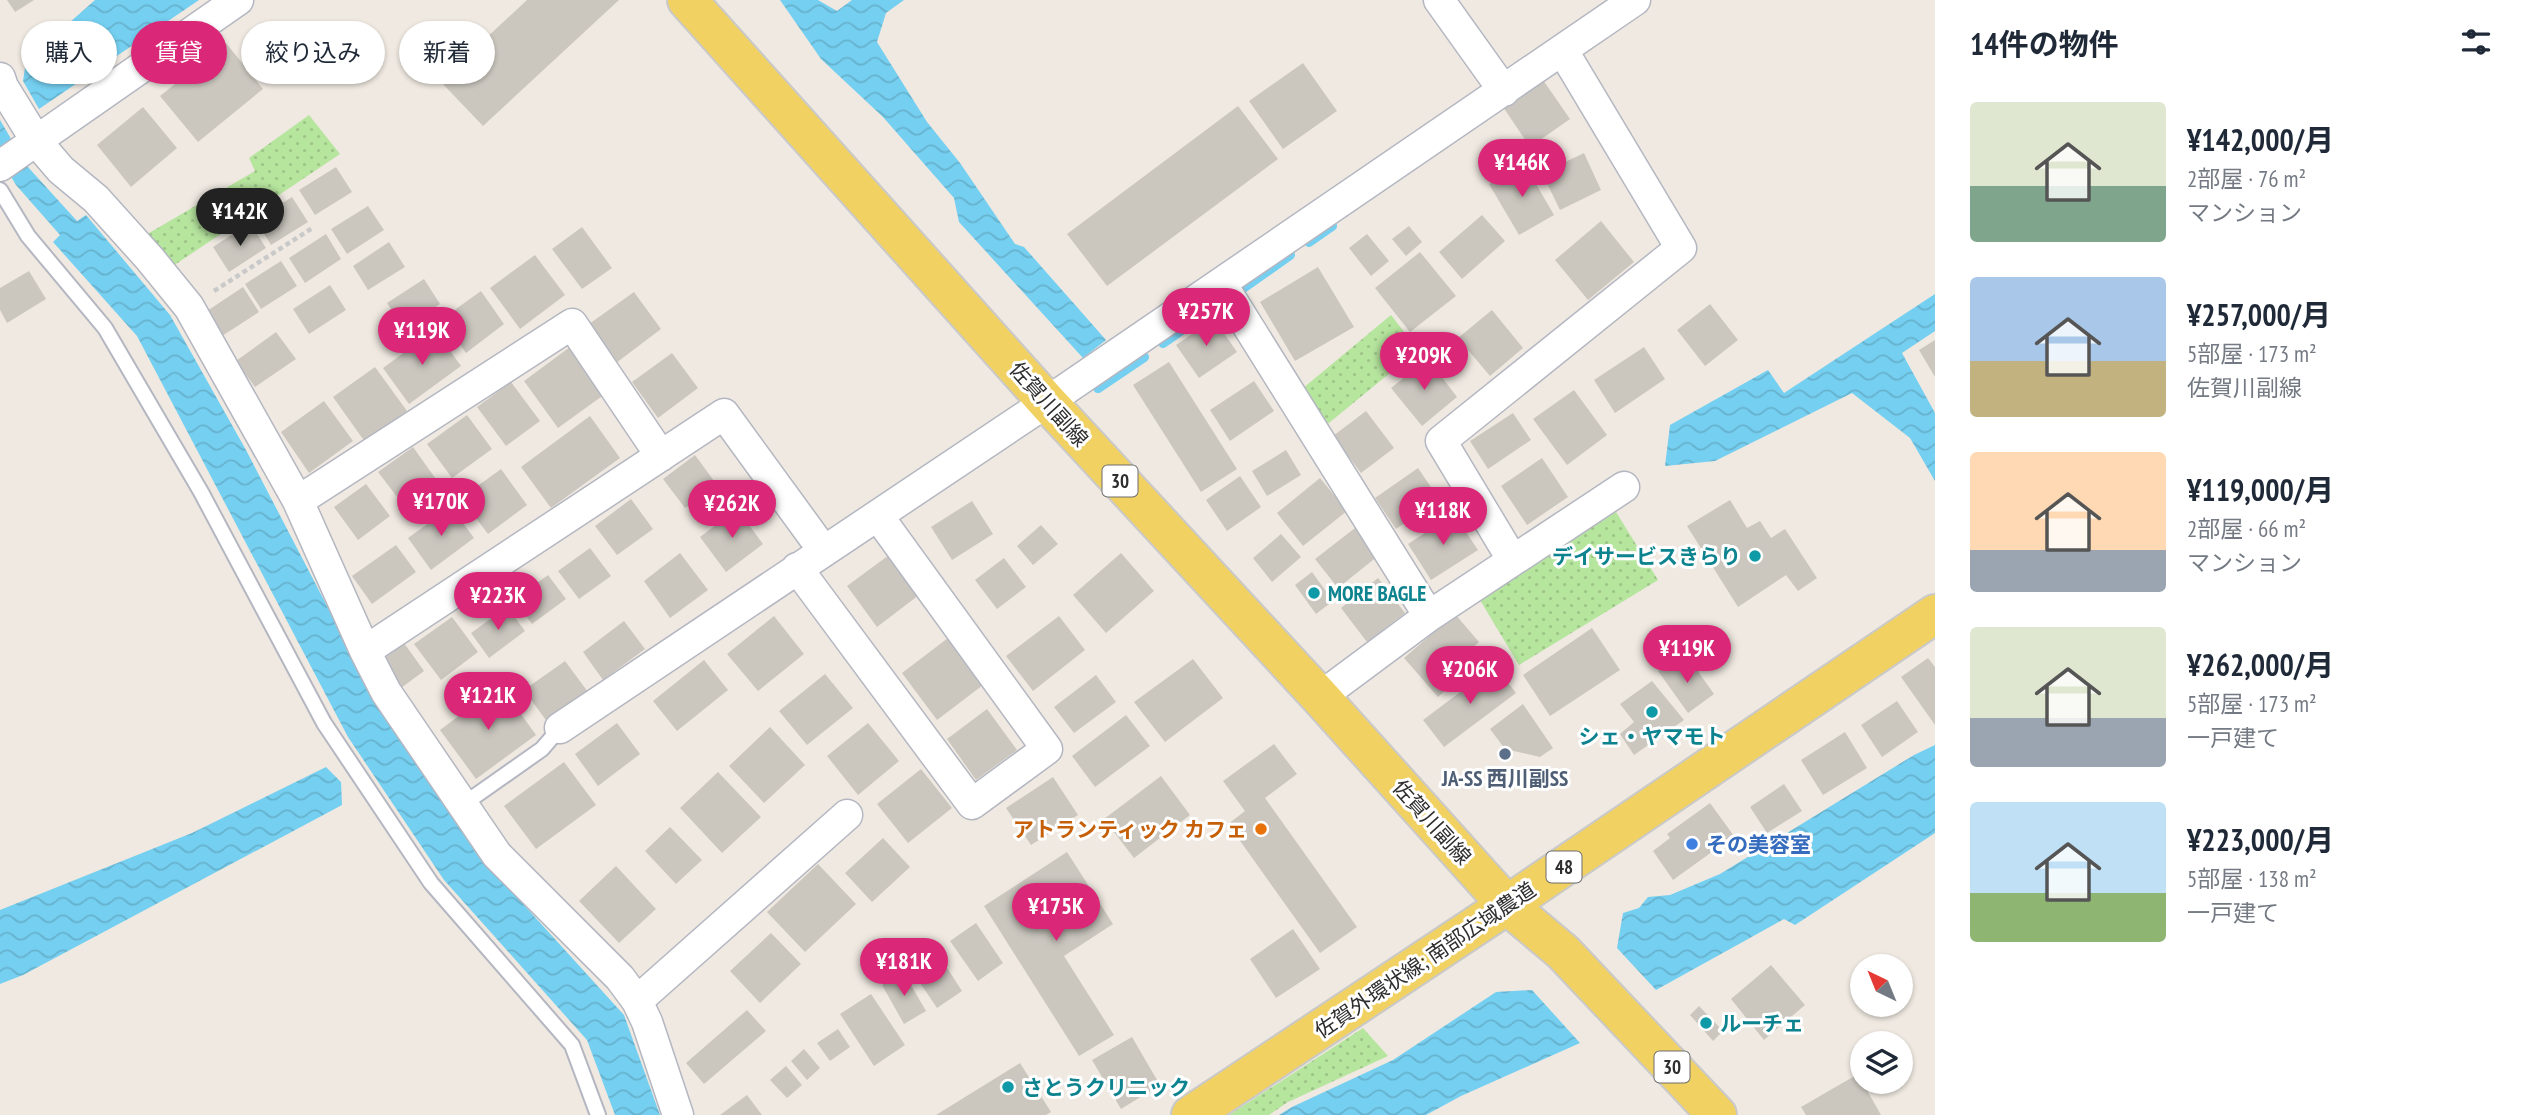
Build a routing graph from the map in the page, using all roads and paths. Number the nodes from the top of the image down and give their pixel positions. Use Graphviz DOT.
graph roads {
  1 [pos="238,0"];
  2 [pos="687,0"];
  3 [pos="1439,0"];
  4 [pos="1635,0"];
  5 [pos="1563,51"];
  6 [pos="0,78"];
  7 [pos="1504,91"];
  8 [pos="34,144"];
  9 [pos="0,166"];
  10 [pos="0,190"];
  11 [pos="314,228"];
  12 [pos="1222,283"];
  13 [pos="189,307"];
  14 [pos="1047,402"];
  15 [pos="661,456"];
  16 [pos="1624,487"];
  17 [pos="298,501"];
  18 [pos="878,516"];
  19 [pos="823,550"];
  20 [pos="1512,559"];
  21 [pos="797,568"];
  22 [pos="1935,614"];
  23 [pos="1429,616"];
  24 [pos="365,651"];
  25 [pos="1320,697"];
  26 [pos="560,729"];
  27 [pos="461,806"];
  28 [pos="847,815"];
  29 [pos="1507,905"];
  30 [pos="637,1001"];
  31 [pos="598,1115"];
  32 [pos="678,1115"];
  33 [pos="1191,1115"];
  34 [pos="1717,1115"];
  1 -- 8 [label="street"];
  2 -- 14 [label="main road, 佐賀川副線 / 30"];
  3 -- 7 [label="street"];
  4 -- 5 [label="street"];
  5 -- 7 [label="street"];
  5 -- 20 [label="street"];
  6 -- 8 [label="street"];
  7 -- 12 [label="street"];
  8 -- 9 [label="street"];
  8 -- 13 [label="street"];
  10 -- 31 [label="lane"];
  11 -- 13 [label="path"];
  12 -- 14 [label="street"];
  12 -- 23 [label="street"];
  13 -- 17 [label="street"];
  14 -- 18 [label="street"];
  14 -- 25 [label="main road, 佐賀川副線 / 30"];
  15 -- 17 [label="street"];
  15 -- 19 [label="street"];
  15 -- 24 [label="street"];
  16 -- 20 [label="street"];
  17 -- 24 [label="street"];
  18 -- 19 [label="street"];
  18 -- 21 [label="street"];
  19 -- 21 [label="street"];
  20 -- 23 [label="street"];
  21 -- 26 [label="street"];
  22 -- 29 [label="main road, 佐賀外環状線; 南部広域農道 / 48"];
  23 -- 25 [label="street"];
  24 -- 27 [label="street"];
  25 -- 29 [label="main road, 佐賀川副線 / 30"];
  26 -- 27 [label="lane"];
  27 -- 30 [label="street"];
  28 -- 30 [label="street"];
  29 -- 33 [label="main road, 佐賀外環状線; 南部広域農道 / 48"];
  29 -- 34 [label="main road, 佐賀川副線 / 30"];
  30 -- 32 [label="street"];
}
